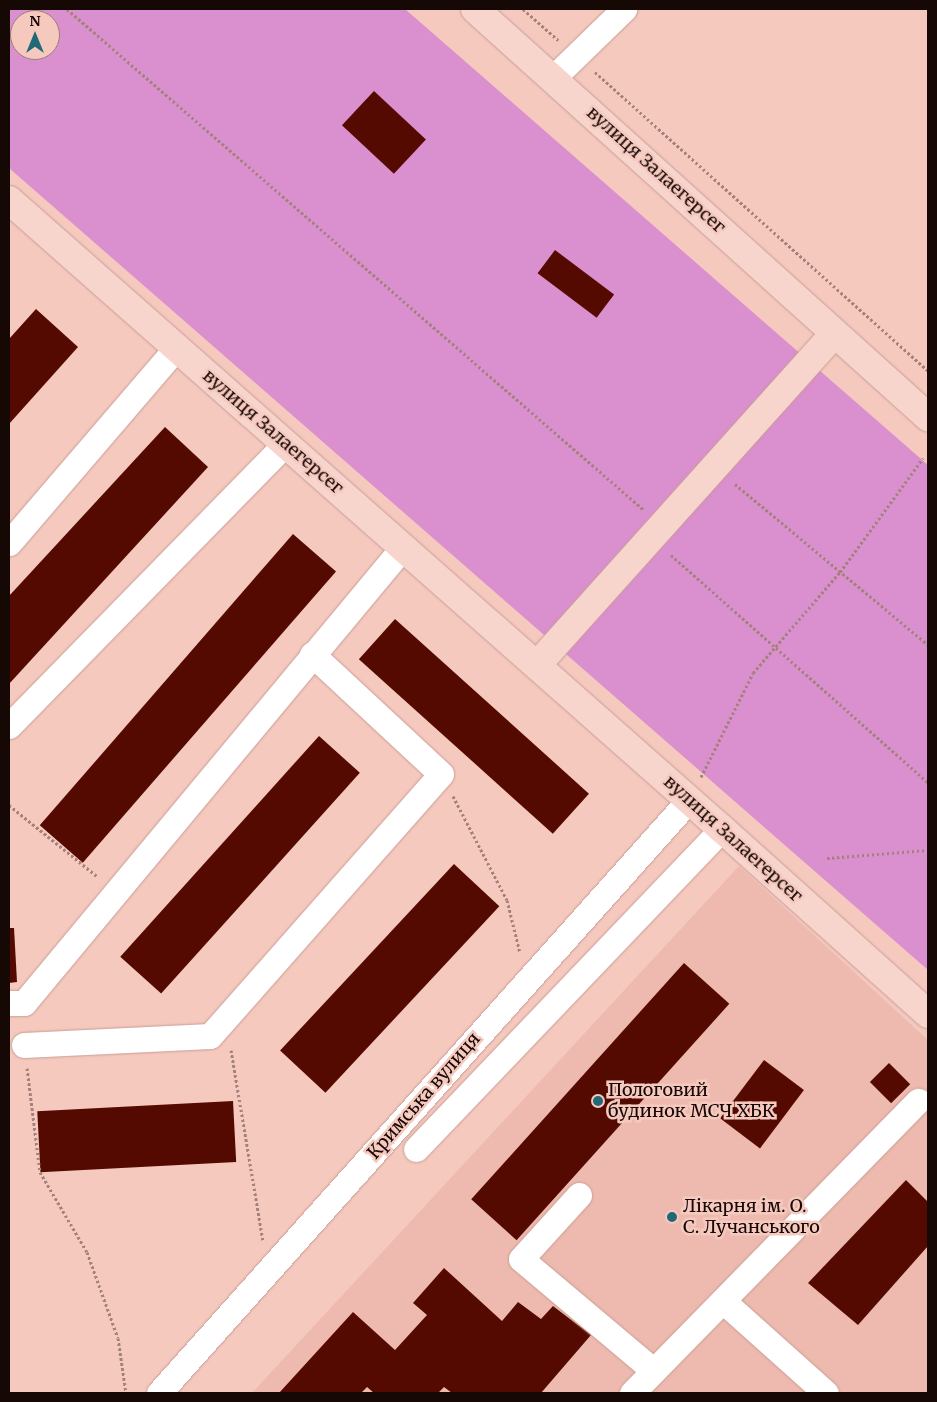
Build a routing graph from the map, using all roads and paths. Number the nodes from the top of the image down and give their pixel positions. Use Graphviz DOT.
graph roads {
  1 [pos="66,9"];
  2 [pos="474,9"];
  3 [pos="523,9"];
  4 [pos="624,9"];
  5 [pos="576,56"];
  6 [pos="554,77"];
  7 [pos="9,200"];
  8 [pos="834,334"];
  9 [pos="177,347"];
  10 [pos="928,371"];
  11 [pos="928,417"];
  12 [pos="286,443"];
  13 [pos="923,458"];
  14 [pos="729,479"];
  15 [pos="663,525"];
  16 [pos="9,542"];
  17 [pos="404,547"];
  18 [pos="668,552"];
  19 [pos="840,572"];
  20 [pos="928,645"];
  21 [pos="774,646"];
  22 [pos="312,654"];
  23 [pos="537,665"];
  24 [pos="9,726"];
  25 [pos="441,774"];
  26 [pos="928,782"];
  27 [pos="689,800"];
  28 [pos="9,805"];
  29 [pos="722,829"];
  30 [pos="928,850"];
  31 [pos="827,858"];
  32 [pos="116,892"];
  33 [pos="526,979"];
  34 [pos="9,1003"];
  35 [pos="928,1014"];
  36 [pos="226,1018"];
  37 [pos="24,1045"];
  38 [pos="918,1101"];
  39 [pos="416,1149"];
  40 [pos="580,1195"];
  41 [pos="268,1274"];
  42 [pos="723,1301"];
  43 [pos="653,1370"];
  44 [pos="126,1393"];
  45 [pos="160,1393"];
  46 [pos="632,1393"];
  47 [pos="826,1393"];
  1 -- 15 [label="path"];
  2 -- 6 [label="main road, вулиця Залаегерсег"];
  3 -- 5 [label="path"];
  4 -- 5 [label="street"];
  5 -- 6 [label="street"];
  5 -- 10 [label="path"];
  6 -- 8 [label="main road, вулиця Залаегерсег"];
  7 -- 9 [label="main road, вулиця Залаегерсег"];
  8 -- 11 [label="main road, вулиця Залаегерсег"];
  8 -- 15 [label="main road"];
  9 -- 12 [label="main road, вулиця Залаегерсег"];
  9 -- 16 [label="street"];
  12 -- 17 [label="main road, вулиця Залаегерсег"];
  12 -- 24 [label="street"];
  13 -- 19 [label="path"];
  14 -- 19 [label="path"];
  15 -- 23 [label="main road"];
  17 -- 22 [label="street"];
  17 -- 23 [label="main road, вулиця Залаегерсег"];
  18 -- 21 [label="path"];
  19 -- 20 [label="path"];
  19 -- 21 [label="path"];
  21 -- 26 [label="path"];
  21 -- 27 [label="path"];
  22 -- 25 [label="street"];
  22 -- 32 [label="street"];
  23 -- 27 [label="main road, вулиця Залаегерсег"];
  25 -- 33 [label="path"];
  25 -- 36 [label="street"];
  27 -- 29 [label="main road, вулиця Залаегерсег"];
  27 -- 33 [label="street, Кримська вулиця"];
  28 -- 32 [label="path"];
  29 -- 35 [label="main road, вулиця Залаегерсег"];
  29 -- 39 [label="street, Кримська вулиця"];
  30 -- 31 [label="path"];
  32 -- 34 [label="street"];
  33 -- 41 [label="street, Кримська вулиця"];
  36 -- 37 [label="street"];
  36 -- 41 [label="path"];
  37 -- 44 [label="path"];
  38 -- 42 [label="street"];
  40 -- 43 [label="street"];
  41 -- 45 [label="street, Кримська вулиця"];
  42 -- 43 [label="street"];
  42 -- 47 [label="street"];
  43 -- 46 [label="street"];
}
